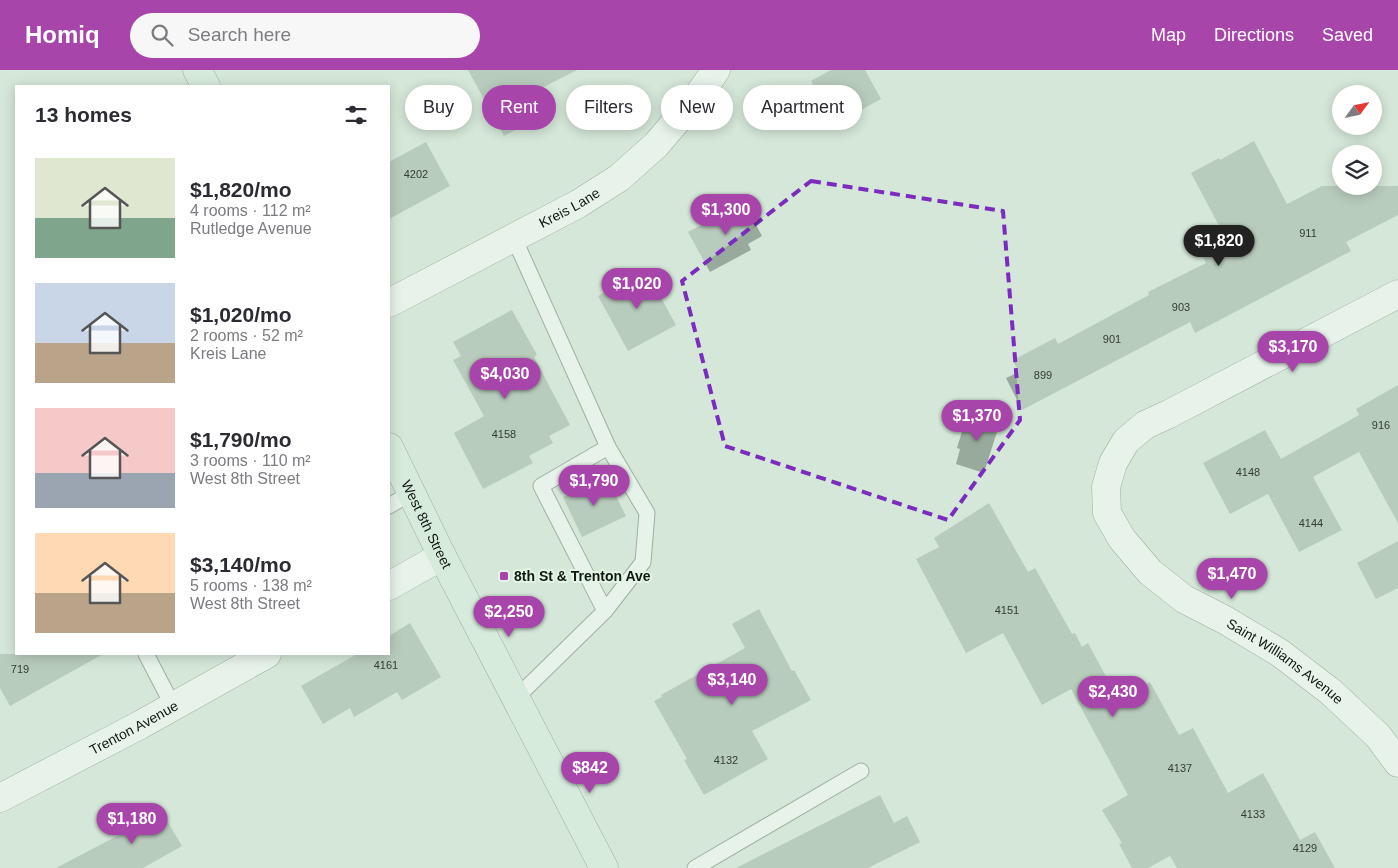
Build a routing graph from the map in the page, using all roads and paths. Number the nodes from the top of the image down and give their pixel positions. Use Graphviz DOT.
graph roads {
  1 [pos="197,70"];
  2 [pos="716,70"];
  3 [pos="205,85"];
  4 [pos="514,238"];
  5 [pos="1398,294"];
  6 [pos="390,302"];
  7 [pos="608,446"];
  8 [pos="390,452"];
  9 [pos="400,499"];
  10 [pos="442,556"];
  11 [pos="390,585"];
  12 [pos="606,611"];
  13 [pos="147,655"];
  14 [pos="265,655"];
  15 [pos="516,698"];
  16 [pos="173,706"];
  17 [pos="1398,763"];
  18 [pos="861,771"];
  19 [pos="0,798"];
  20 [pos="604,868"];
  21 [pos="695,868"];
  1 -- 3 [label="street"];
  2 -- 4 [label="street, Kreis Lane"];
  4 -- 6 [label="street, Kreis Lane"];
  4 -- 7 [label="lane"];
  5 -- 17 [label="street, Saint Williams Avenue"];
  7 -- 12 [label="lane"];
  7 -- 12 [label="lane"];
  8 -- 9 [label="street, West 8th Street"];
  9 -- 10 [label="street, West 8th Street"];
  10 -- 11 [label="street"];
  10 -- 15 [label="street, West 8th Street"];
  12 -- 15 [label="lane"];
  13 -- 16 [label="lane"];
  14 -- 16 [label="street, Trenton Avenue"];
  15 -- 20 [label="street, West 8th Street"];
  16 -- 19 [label="street, Trenton Avenue"];
  18 -- 21 [label="lane"];
}
